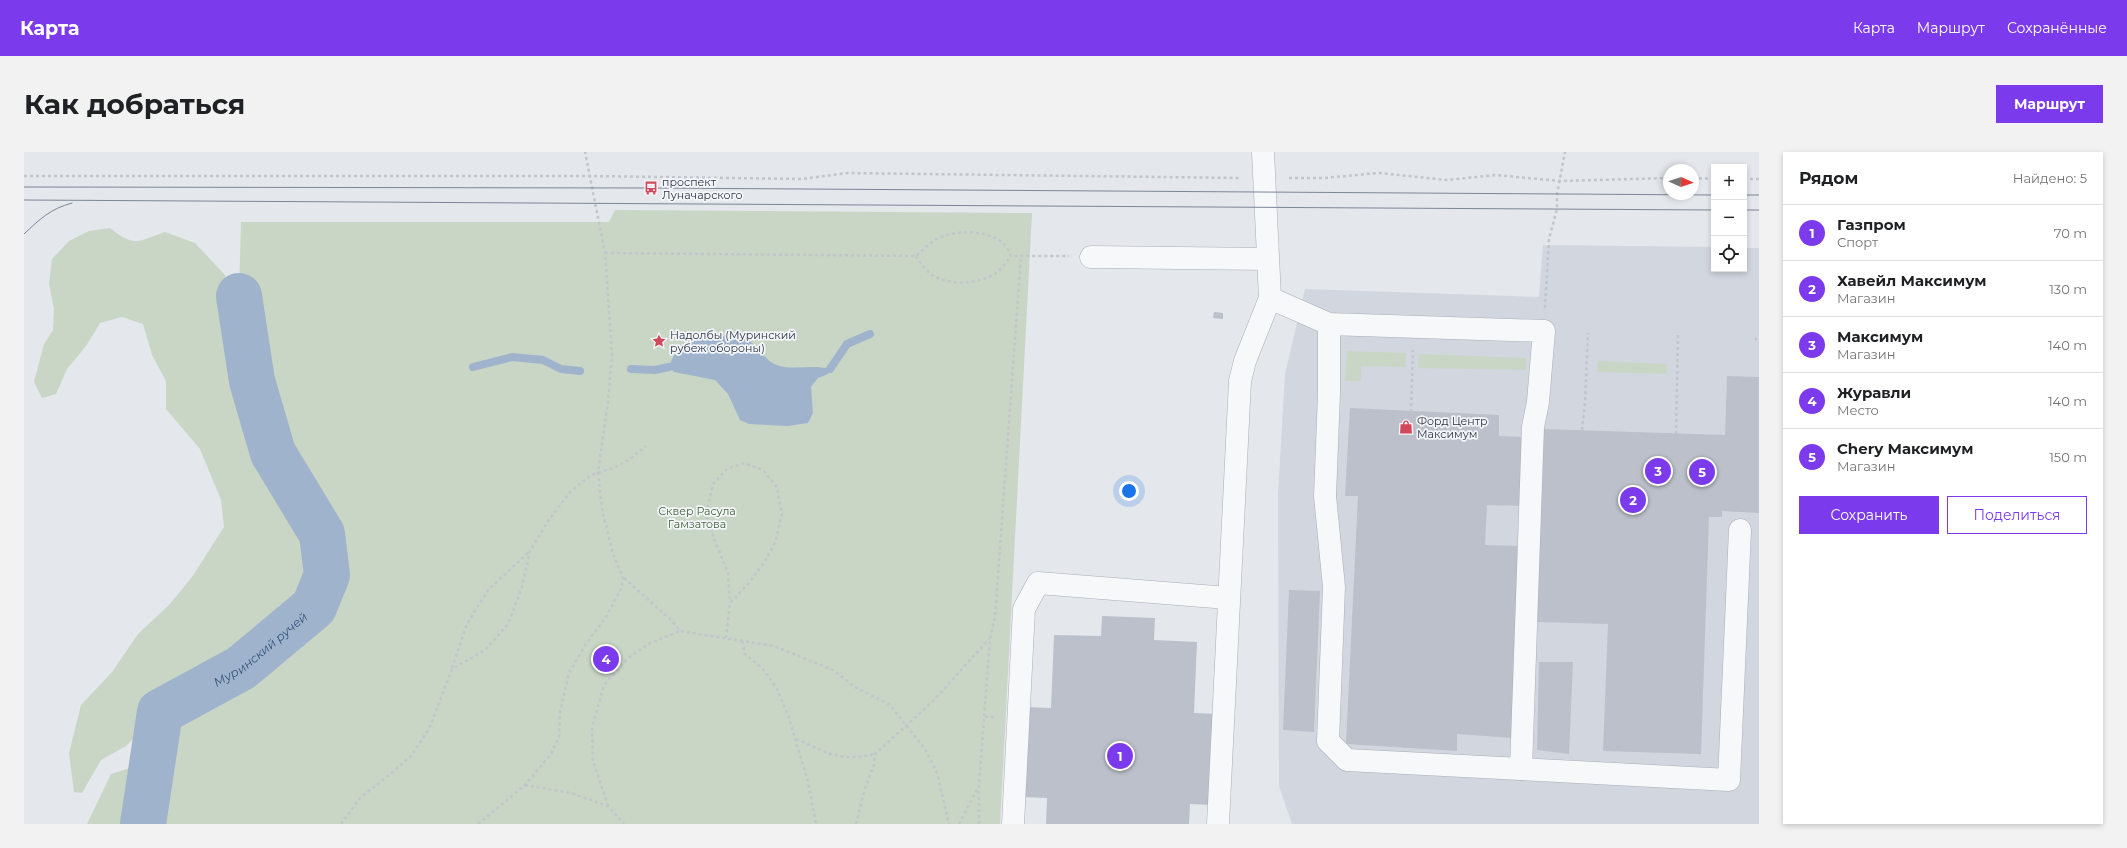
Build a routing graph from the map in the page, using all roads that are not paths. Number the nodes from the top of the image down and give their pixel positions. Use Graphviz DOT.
graph roads {
  1 [pos="1263,152"];
  2 [pos="1091,257"];
  3 [pos="1267,259"];
  4 [pos="1270,298"];
  5 [pos="1329,324"];
  6 [pos="1740,530"];
  7 [pos="1228,598"];
  8 [pos="1521,769"];
  9 [pos="1013,824"];
  10 [pos="1218,824"];
  1 -- 3 [label="lane"];
  2 -- 3 [label="lane"];
  3 -- 4 [label="lane"];
  4 -- 5 [label="lane"];
  4 -- 7 [label="lane"];
  5 -- 8 [label="lane"];
  5 -- 8 [label="lane"];
  6 -- 8 [label="lane"];
  7 -- 9 [label="lane"];
  7 -- 10 [label="lane"];
}
